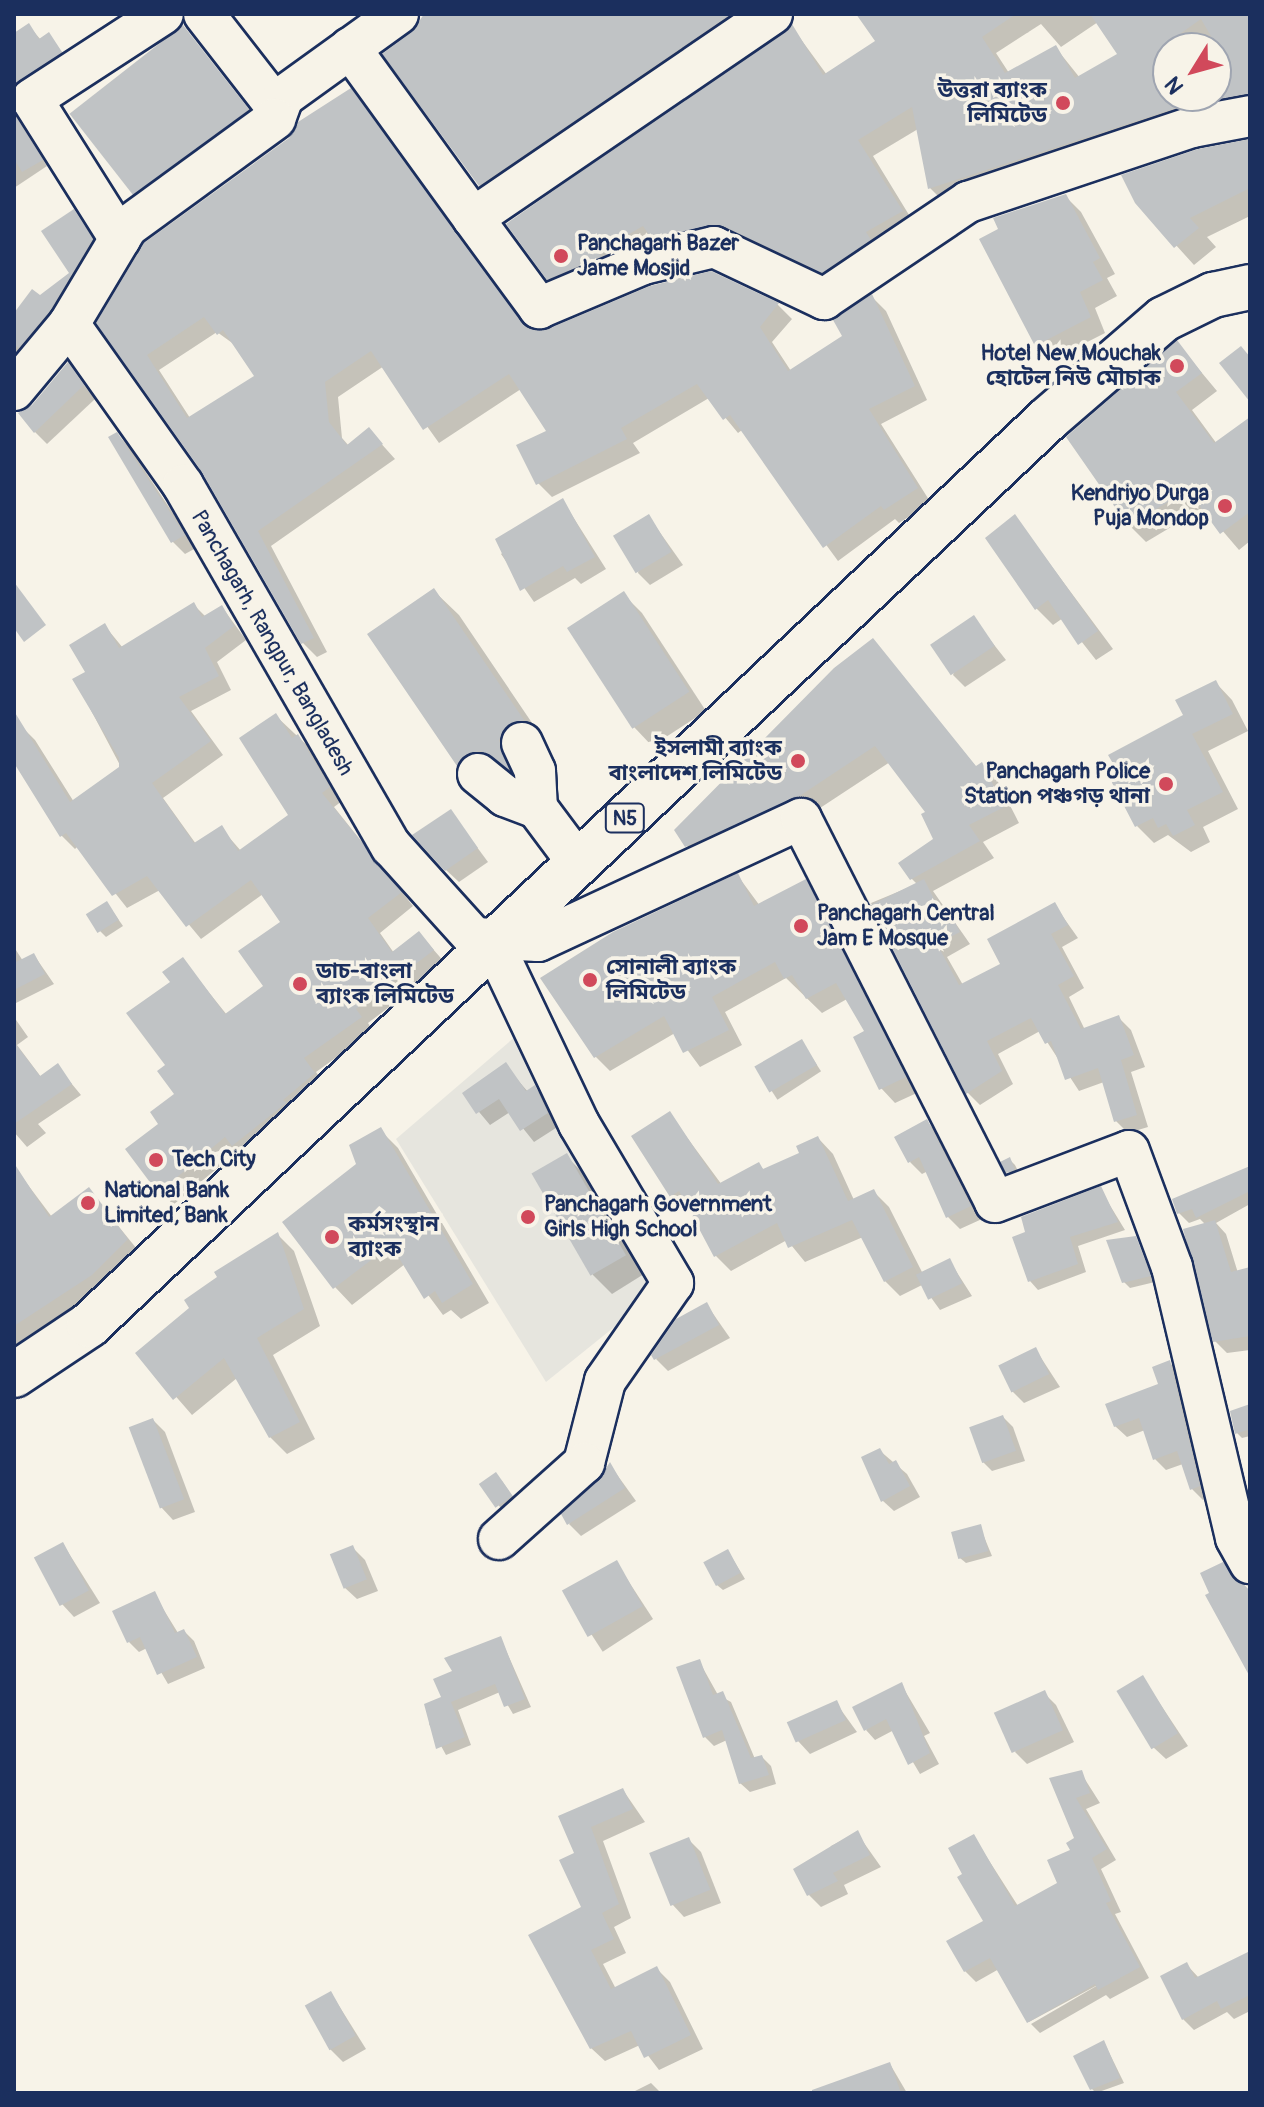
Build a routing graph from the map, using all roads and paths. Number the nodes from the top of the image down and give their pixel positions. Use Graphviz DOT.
graph roads {
  1 [pos="163,14"];
  2 [pos="204,14"];
  3 [pos="398,14"];
  4 [pos="772,14"];
  5 [pos="350,48"];
  6 [pos="23,85"];
  7 [pos="278,109"];
  8 [pos="1250,116"];
  9 [pos="473,218"];
  10 [pos="120,239"];
  11 [pos="1250,287"];
  12 [pos="69,324"];
  13 [pos="14,390"];
  14 [pos="522,743"];
  15 [pos="478,774"];
  16 [pos="537,808"];
  17 [pos="578,863"];
  18 [pos="493,943"];
  19 [pos="14,1375"];
  20 [pos="499,1539"];
  21 [pos="1250,1563"];
  1 -- 6 [label="street"];
  2 -- 7 [label="street"];
  3 -- 5 [label="street"];
  4 -- 9 [label="street"];
  5 -- 7 [label="street"];
  5 -- 9 [label="street"];
  6 -- 10 [label="street"];
  7 -- 10 [label="street"];
  8 -- 9 [label="street"];
  10 -- 12 [label="street"];
  11 -- 17 [label="highway, N5"];
  12 -- 13 [label="street"];
  12 -- 18 [label="street, Panchagarh, Rangpur, Bangladesh"];
  14 -- 16 [label="street"];
  15 -- 16 [label="street"];
  16 -- 17 [label="street"];
  17 -- 18 [label="highway, N5"];
  18 -- 19 [label="highway, N5"];
  18 -- 20 [label="street"];
  18 -- 21 [label="street"];
}
